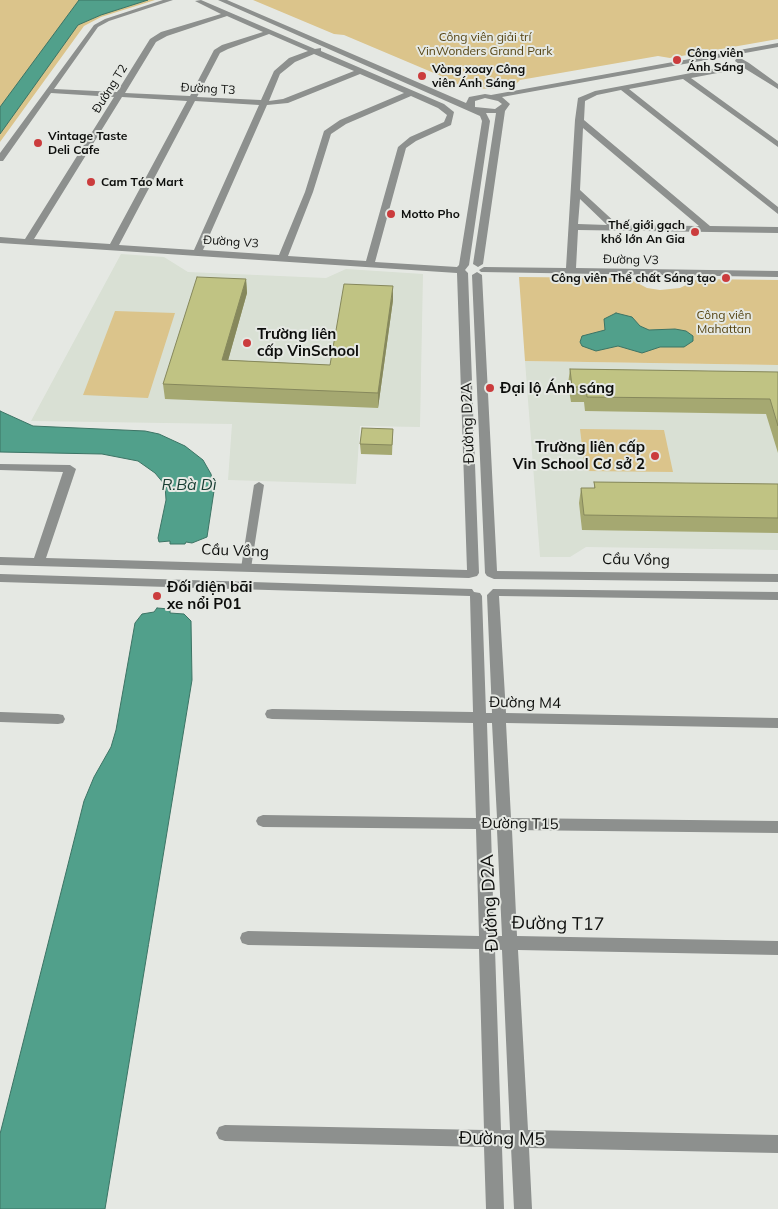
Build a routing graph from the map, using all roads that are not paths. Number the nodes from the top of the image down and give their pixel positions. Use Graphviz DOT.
graph roads {
  1 [pos="170,0"];
  2 [pos="221,0"];
  3 [pos="236,0"];
  4 [pos="198,1"];
  5 [pos="227,14"];
  6 [pos="269,32"];
  7 [pos="336,43"];
  8 [pos="778,45"];
  9 [pos="328,46"];
  10 [pos="314,51"];
  11 [pos="778,51"];
  12 [pos="732,56"];
  13 [pos="746,66"];
  14 [pos="360,72"];
  15 [pos="685,77"];
  16 [pos="622,88"];
  17 [pos="778,88"];
  18 [pos="49,91"];
  19 [pos="411,94"];
  20 [pos="119,95"];
  21 [pos="494,96"];
  22 [pos="480,97"];
  23 [pos="192,99"];
  24 [pos="264,103"];
  25 [pos="473,108"];
  26 [pos="504,108"];
  27 [pos="579,120"];
  28 [pos="778,145"];
  29 [pos="0,159"];
  30 [pos="575,190"];
  31 [pos="778,211"];
  32 [pos="573,227"];
  33 [pos="616,228"];
  34 [pos="708,229"];
  35 [pos="778,230"];
  36 [pos="0,240"];
  37 [pos="28,242"];
  38 [pos="113,247"];
  39 [pos="197,253"];
  40 [pos="283,258"];
  41 [pos="370,264"];
  42 [pos="462,269"];
  43 [pos="479,270"];
  44 [pos="571,271"];
  45 [pos="778,274"];
  46 [pos="0,467"];
  47 [pos="260,485"];
  48 [pos="0,561"];
  49 [pos="39,562"];
  50 [pos="246,568"];
  51 [pos="471,574"];
  52 [pos="493,574"];
  53 [pos="0,578"];
  54 [pos="778,578"];
  55 [pos="472,594"];
  56 [pos="495,594"];
  57 [pos="778,596"];
  58 [pos="272,714"];
  59 [pos="0,717"];
  60 [pos="479,718"];
  61 [pos="500,718"];
  62 [pos="58,719"];
  63 [pos="778,723"];
  64 [pos="263,821"];
  65 [pos="482,824"];
  66 [pos="505,824"];
  67 [pos="778,828"];
  68 [pos="248,938"];
  69 [pos="486,942"];
  70 [pos="510,943"];
  71 [pos="778,948"];
  72 [pos="225,1133"];
  73 [pos="492,1138"];
  74 [pos="520,1139"];
  75 [pos="778,1144"];
  76 [pos="495,1209"];
  77 [pos="523,1209"];
  1 -- 18 [label="street"];
  2 -- 9 [label="street"];
  3 -- 7 [label="street"];
  4 -- 5 [label="street"];
  5 -- 6 [label="street"];
  5 -- 20 [label="street, Đường T2"];
  6 -- 10 [label="street"];
  6 -- 23 [label="street"];
  7 -- 9 [label="street"];
  7 -- 22 [label="street"];
  8 -- 12 [label="street"];
  9 -- 10 [label="street"];
  9 -- 25 [label="street"];
  10 -- 14 [label="street"];
  10 -- 24 [label="street"];
  11 -- 12 [label="street"];
  12 -- 13 [label="street"];
  12 -- 21 [label="street"];
  12 -- 26 [label="street"];
  13 -- 15 [label="street"];
  13 -- 17 [label="street"];
  14 -- 19 [label="street"];
  14 -- 24 [label="street, Đường T3"];
  15 -- 16 [label="street"];
  15 -- 28 [label="street"];
  16 -- 27 [label="street"];
  16 -- 31 [label="street"];
  18 -- 20 [label="street, Đường T3"];
  18 -- 29 [label="street"];
  19 -- 40 [label="street"];
  19 -- 41 [label="street"];
  20 -- 23 [label="street, Đường T3"];
  20 -- 37 [label="street, Đường T2"];
  21 -- 22 [label="street"];
  21 -- 26 [label="street"];
  22 -- 25 [label="street"];
  23 -- 24 [label="street, Đường T3"];
  23 -- 38 [label="street"];
  24 -- 39 [label="street"];
  25 -- 26 [label="street"];
  25 -- 42 [label="street, Đường D2A"];
  26 -- 43 [label="street, Đường D2A"];
  27 -- 30 [label="street"];
  27 -- 34 [label="street"];
  30 -- 32 [label="street"];
  30 -- 33 [label="street"];
  32 -- 33 [label="street"];
  32 -- 44 [label="street"];
  33 -- 34 [label="street"];
  34 -- 35 [label="street"];
  36 -- 37 [label="street, Đường V3"];
  37 -- 38 [label="street, Đường V3"];
  38 -- 39 [label="street, Đường V3"];
  39 -- 40 [label="street, Đường V3"];
  40 -- 41 [label="street, Đường V3"];
  41 -- 42 [label="street, Đường V3"];
  42 -- 43 [label="street, Đường V3"];
  42 -- 51 [label="street, Đường D2A"];
  43 -- 44 [label="street, Đường V3"];
  43 -- 52 [label="street, Đường D2A"];
  44 -- 45 [label="street, Đường V3"];
  46 -- 49 [label="street"];
  47 -- 50 [label="lane"];
  48 -- 49 [label="street, Cầu Vồng"];
  49 -- 50 [label="street, Cầu Vồng"];
  50 -- 51 [label="street, Cầu Vồng"];
  51 -- 52 [label="street, Cầu Vồng"];
  51 -- 55 [label="street, Đường D2A"];
  52 -- 54 [label="street, Cầu Vồng"];
  52 -- 56 [label="street, Đường D2A"];
  53 -- 55 [label="street"];
  55 -- 56 [label="street"];
  55 -- 60 [label="street, Đường D2A"];
  56 -- 57 [label="street"];
  56 -- 61 [label="street, Đường D2A"];
  58 -- 60 [label="street, Đường M4"];
  59 -- 62 [label="street"];
  60 -- 61 [label="street, Đường M4"];
  60 -- 65 [label="street, Đường D2A"];
  61 -- 63 [label="street, Đường M4"];
  61 -- 66 [label="street, Đường D2A"];
  64 -- 65 [label="street, Đường T15"];
  65 -- 66 [label="street, Đường T15"];
  65 -- 69 [label="street, Đường D2A"];
  66 -- 67 [label="street, Đường T15"];
  66 -- 70 [label="street, Đường D2A"];
  68 -- 69 [label="street, Đường T17"];
  69 -- 70 [label="street, Đường T17"];
  69 -- 73 [label="street, Đường D2A"];
  70 -- 71 [label="street, Đường T17"];
  70 -- 74 [label="street, Đường D2A"];
  72 -- 73 [label="street, Đường M5"];
  73 -- 74 [label="street, Đường M5"];
  73 -- 76 [label="street, Đường D2A"];
  74 -- 75 [label="street, Đường M5"];
  74 -- 77 [label="street, Đường D2A"];
}
